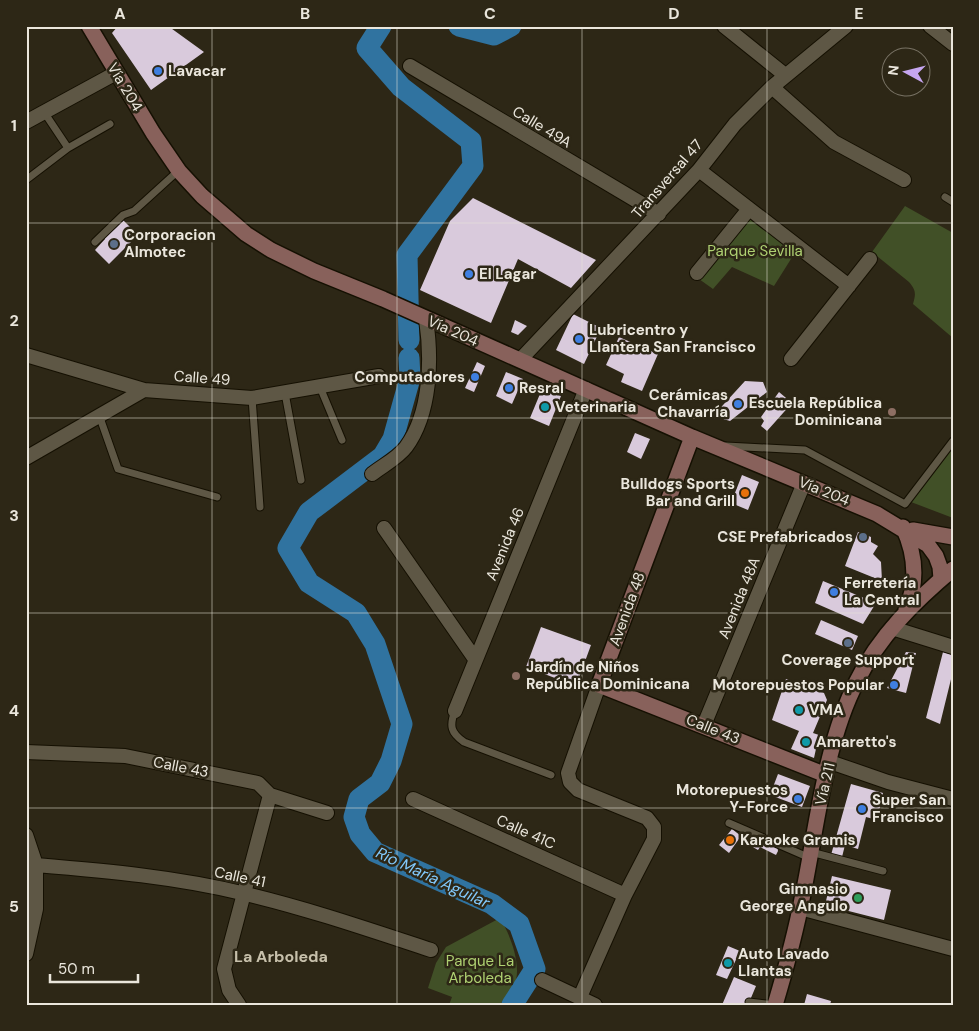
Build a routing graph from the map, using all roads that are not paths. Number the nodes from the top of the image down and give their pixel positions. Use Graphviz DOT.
graph roads {
  1 [pos="724,26"];
  2 [pos="846,26"];
  3 [pos="930,26"];
  4 [pos="92,27"];
  5 [pos="953,44"];
  6 [pos="410,66"];
  7 [pos="116,72"];
  8 [pos="785,75"];
  9 [pos="772,87"];
  10 [pos="44,112"];
  11 [pos="26,122"];
  12 [pos="110,124"];
  13 [pos="68,148"];
  14 [pos="179,170"];
  15 [pos="699,170"];
  16 [pos="26,180"];
  17 [pos="904,180"];
  18 [pos="944,197"];
  19 [pos="953,202"];
  20 [pos="749,209"];
  21 [pos="659,214"];
  22 [pos="94,242"];
  23 [pos="870,260"];
  24 [pos="697,273"];
  25 [pos="849,286"];
  26 [pos="422,317"];
  27 [pos="26,355"];
  28 [pos="791,359"];
  29 [pos="520,360"];
  30 [pos="379,376"];
  31 [pos="320,387"];
  32 [pos="586,389"];
  33 [pos="144,390"];
  34 [pos="285,392"];
  35 [pos="252,398"];
  36 [pos="99,415"];
  37 [pos="692,437"];
  38 [pos="342,440"];
  39 [pos="953,441"];
  40 [pos="711,445"];
  41 [pos="26,458"];
  42 [pos="372,474"];
  43 [pos="301,480"];
  44 [pos="804,483"];
  45 [pos="217,497"];
  46 [pos="260,506"];
  47 [pos="903,527"];
  48 [pos="384,528"];
  49 [pos="953,537"];
  50 [pos="953,569"];
  51 [pos="941,579"];
  52 [pos="905,612"];
  53 [pos="892,628"];
  54 [pos="953,647"];
  55 [pos="475,659"];
  56 [pos="599,685"];
  57 [pos="454,711"];
  58 [pos="704,725"];
  59 [pos="26,752"];
  60 [pos="828,769"];
  61 [pos="550,775"];
  62 [pos="270,795"];
  63 [pos="413,799"];
  64 [pos="953,799"];
  65 [pos="327,813"];
  66 [pos="729,823"];
  67 [pos="26,835"];
  68 [pos="810,855"];
  69 [pos="36,865"];
  70 [pos="883,871"];
  71 [pos="246,894"];
  72 [pos="625,895"];
  73 [pos="800,908"];
  74 [pos="953,949"];
  75 [pos="432,950"];
  76 [pos="26,954"];
  77 [pos="542,980"];
  78 [pos="580,997"];
  79 [pos="749,1002"];
  80 [pos="239,1005"];
  81 [pos="595,1005"];
  82 [pos="775,1005"];
  1 -- 8 [label="street"];
  2 -- 8 [label="street, Transversal 47"];
  3 -- 5 [label="street"];
  4 -- 7 [label="main road, Vía 204"];
  6 -- 21 [label="street, Calle 49A"];
  7 -- 10 [label="street"];
  7 -- 14 [label="main road, Vía 204"];
  8 -- 9 [label="street, Transversal 47"];
  9 -- 15 [label="street, Transversal 47"];
  9 -- 17 [label="street"];
  10 -- 11 [label="street"];
  10 -- 13 [label="lane"];
  12 -- 13 [label="lane"];
  13 -- 16 [label="lane"];
  14 -- 22 [label="lane"];
  14 -- 26 [label="main road, Vía 204"];
  15 -- 20 [label="street"];
  15 -- 21 [label="street, Transversal 47"];
  18 -- 19 [label="lane"];
  20 -- 24 [label="street"];
  20 -- 25 [label="street"];
  21 -- 29 [label="street, Transversal 47"];
  23 -- 25 [label="street"];
  25 -- 28 [label="street"];
  26 -- 29 [label="main road, Vía 204"];
  26 -- 42 [label="street"];
  27 -- 33 [label="street, Calle 49"];
  29 -- 32 [label="main road, Vía 204"];
  30 -- 31 [label="street, Calle 49"];
  31 -- 34 [label="street, Calle 49"];
  31 -- 38 [label="lane"];
  32 -- 37 [label="main road, Vía 204"];
  32 -- 55 [label="street, Avenida 46"];
  33 -- 35 [label="street, Calle 49"];
  33 -- 36 [label="street"];
  34 -- 35 [label="street, Calle 49"];
  34 -- 43 [label="lane"];
  35 -- 46 [label="lane"];
  36 -- 41 [label="street"];
  36 -- 45 [label="lane"];
  37 -- 40 [label="main road, Vía 204"];
  37 -- 56 [label="main road, Avenida 48"];
  39 -- 40 [label="lane"];
  40 -- 44 [label="main road, Vía 204"];
  44 -- 47 [label="main road, Vía 204"];
  44 -- 58 [label="street, Avenida 48A"];
  47 -- 49 [label="main road"];
  47 -- 51 [label="main road, Vía 204"];
  47 -- 52 [label="main road"];
  48 -- 55 [label="street"];
  50 -- 51 [label="main road, Vía 211"];
  51 -- 52 [label="main road, Vía 211"];
  52 -- 53 [label="main road, Vía 211"];
  53 -- 54 [label="street"];
  53 -- 60 [label="main road, Vía 211"];
  55 -- 57 [label="street, Avenida 46"];
  56 -- 58 [label="main road, Calle 43"];
  56 -- 72 [label="street, Avenida 48"];
  57 -- 61 [label="lane"];
  58 -- 60 [label="main road, Calle 43"];
  59 -- 62 [label="street, Calle 43"];
  60 -- 64 [label="street, Calle 43"];
  60 -- 68 [label="main road, Vía 211"];
  62 -- 65 [label="street, Calle 43"];
  62 -- 71 [label="street"];
  63 -- 72 [label="street, Calle 41C"];
  66 -- 68 [label="lane"];
  67 -- 69 [label="street"];
  68 -- 70 [label="lane"];
  68 -- 73 [label="main road, Vía 211"];
  69 -- 71 [label="street, Calle 41"];
  69 -- 76 [label="street"];
  71 -- 75 [label="street, Calle 41"];
  71 -- 80 [label="street"];
  72 -- 78 [label="street"];
  73 -- 74 [label="street"];
  73 -- 82 [label="main road, Vía 211"];
  77 -- 78 [label="street"];
  78 -- 81 [label="street"];
  79 -- 82 [label="lane"];
}
